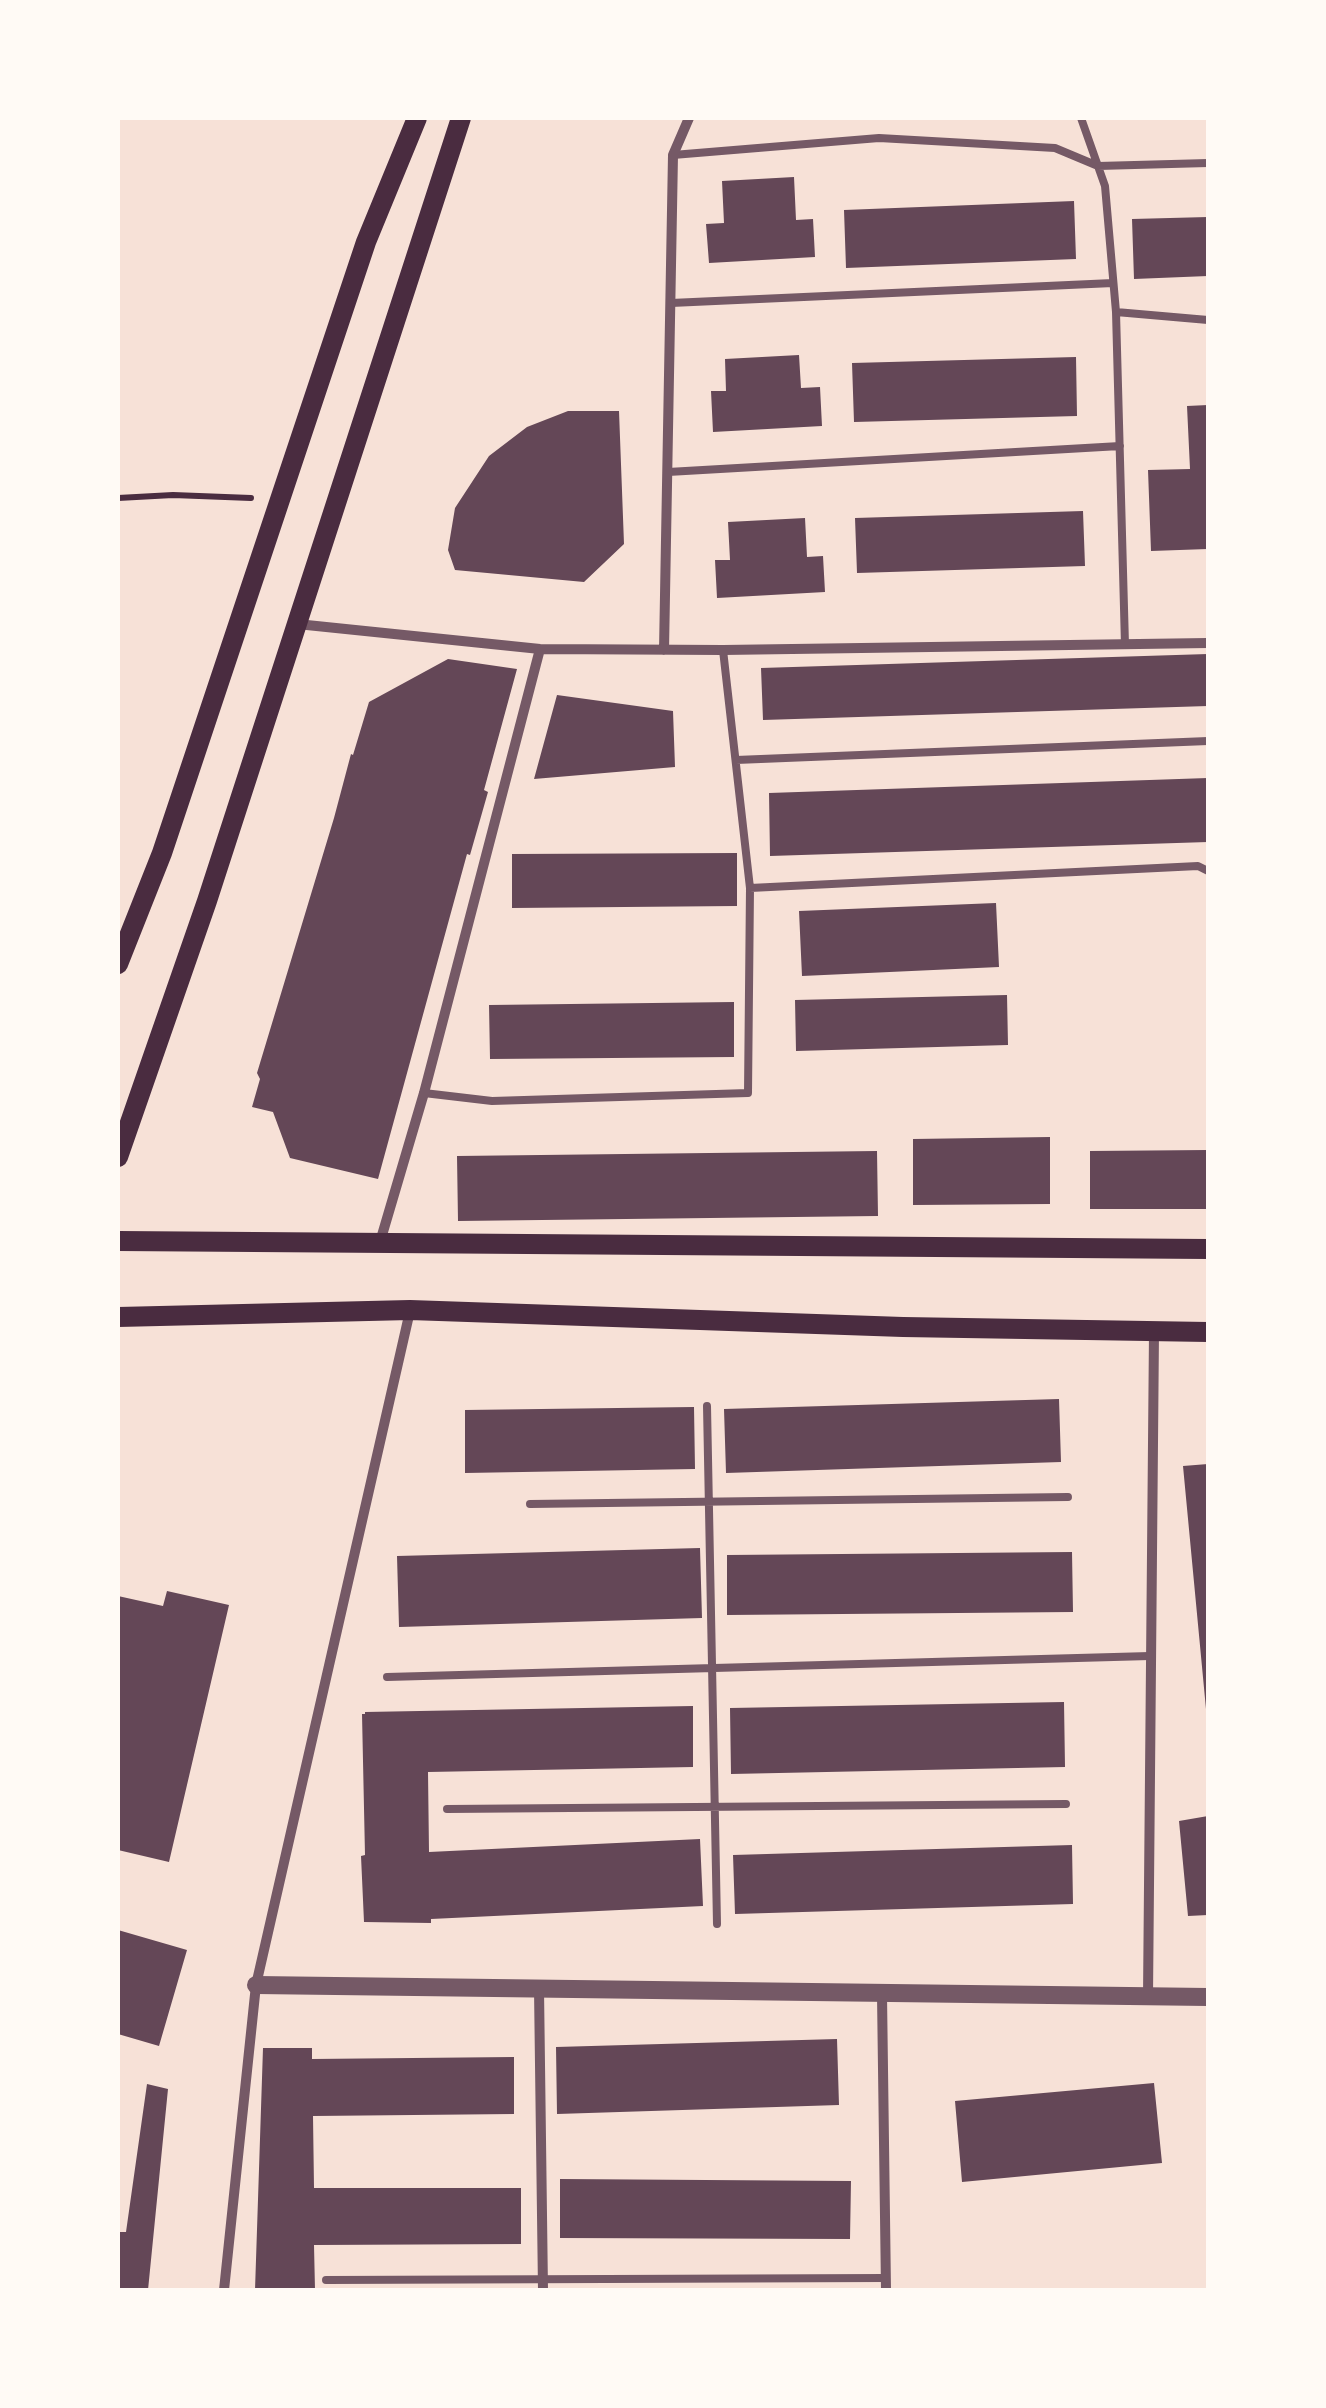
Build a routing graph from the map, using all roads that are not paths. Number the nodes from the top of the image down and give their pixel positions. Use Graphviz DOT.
graph roads {
  1 [pos="417,118"];
  2 [pos="460,118"];
  3 [pos="689,118"];
  4 [pos="1080,118"];
  5 [pos="673,155"];
  6 [pos="1208,162"];
  7 [pos="1098,166"];
  8 [pos="1114,283"];
  9 [pos="671,303"];
  10 [pos="1116,312"];
  11 [pos="1208,320"];
  12 [pos="1120,446"];
  13 [pos="668,472"];
  14 [pos="297,624"];
  15 [pos="1208,644"];
  16 [pos="1125,645"];
  17 [pos="540,649"];
  18 [pos="664,650"];
  19 [pos="723,650"];
  20 [pos="1208,741"];
  21 [pos="736,760"];
  22 [pos="1208,871"];
  23 [pos="750,888"];
  24 [pos="118,964"];
  25 [pos="424,1093"];
  26 [pos="118,1156"];
  27 [pos="118,1242"];
  28 [pos="380,1244"];
  29 [pos="1208,1250"];
  30 [pos="410,1310"];
  31 [pos="118,1317"];
  32 [pos="1154,1332"];
  33 [pos="1208,1332"];
  34 [pos="708,1406"];
  35 [pos="1068,1497"];
  36 [pos="709,1502"];
  37 [pos="530,1504"];
  38 [pos="1150,1656"];
  39 [pos="712,1668"];
  40 [pos="387,1677"];
  41 [pos="1066,1804"];
  42 [pos="715,1807"];
  43 [pos="447,1810"];
  44 [pos="717,1924"];
  45 [pos="256,1985"];
  46 [pos="539,1989"];
  47 [pos="882,1994"];
  48 [pos="1148,1996"];
  49 [pos="1208,1997"];
  50 [pos="886,2278"];
  51 [pos="326,2280"];
  52 [pos="543,2285"];
  53 [pos="224,2290"];
  54 [pos="886,2290"];
  1 -- 24 [label="main road"];
  2 -- 14 [label="main road"];
  3 -- 5 [label="street"];
  4 -- 7 [label="lane"];
  5 -- 7 [label="lane"];
  5 -- 9 [label="street"];
  6 -- 7 [label="lane"];
  7 -- 8 [label="lane"];
  8 -- 9 [label="lane"];
  8 -- 10 [label="lane"];
  9 -- 13 [label="street"];
  10 -- 11 [label="lane"];
  10 -- 12 [label="lane"];
  12 -- 13 [label="lane"];
  12 -- 16 [label="lane"];
  13 -- 18 [label="street"];
  14 -- 17 [label="street"];
  14 -- 26 [label="main road"];
  15 -- 16 [label="street"];
  16 -- 19 [label="street"];
  17 -- 18 [label="street"];
  17 -- 25 [label="street"];
  18 -- 19 [label="street"];
  19 -- 21 [label="lane"];
  20 -- 21 [label="lane"];
  21 -- 23 [label="lane"];
  22 -- 23 [label="lane"];
  23 -- 25 [label="lane"];
  25 -- 28 [label="street"];
  27 -- 28 [label="main road"];
  28 -- 29 [label="main road"];
  30 -- 31 [label="main road"];
  30 -- 32 [label="main road"];
  30 -- 45 [label="street"];
  32 -- 33 [label="main road"];
  32 -- 38 [label="street"];
  34 -- 36 [label="lane"];
  35 -- 36 [label="lane"];
  36 -- 37 [label="lane"];
  36 -- 39 [label="lane"];
  38 -- 39 [label="lane"];
  38 -- 48 [label="street"];
  39 -- 40 [label="lane"];
  39 -- 42 [label="lane"];
  41 -- 42 [label="lane"];
  42 -- 43 [label="lane"];
  42 -- 44 [label="lane"];
  45 -- 46 [label="street"];
  45 -- 53 [label="street"];
  46 -- 47 [label="street"];
  46 -- 52 [label="street"];
  47 -- 48 [label="street"];
  47 -- 50 [label="street"];
  48 -- 49 [label="street"];
  50 -- 52 [label="lane"];
  50 -- 54 [label="street"];
  51 -- 52 [label="lane"];
}
